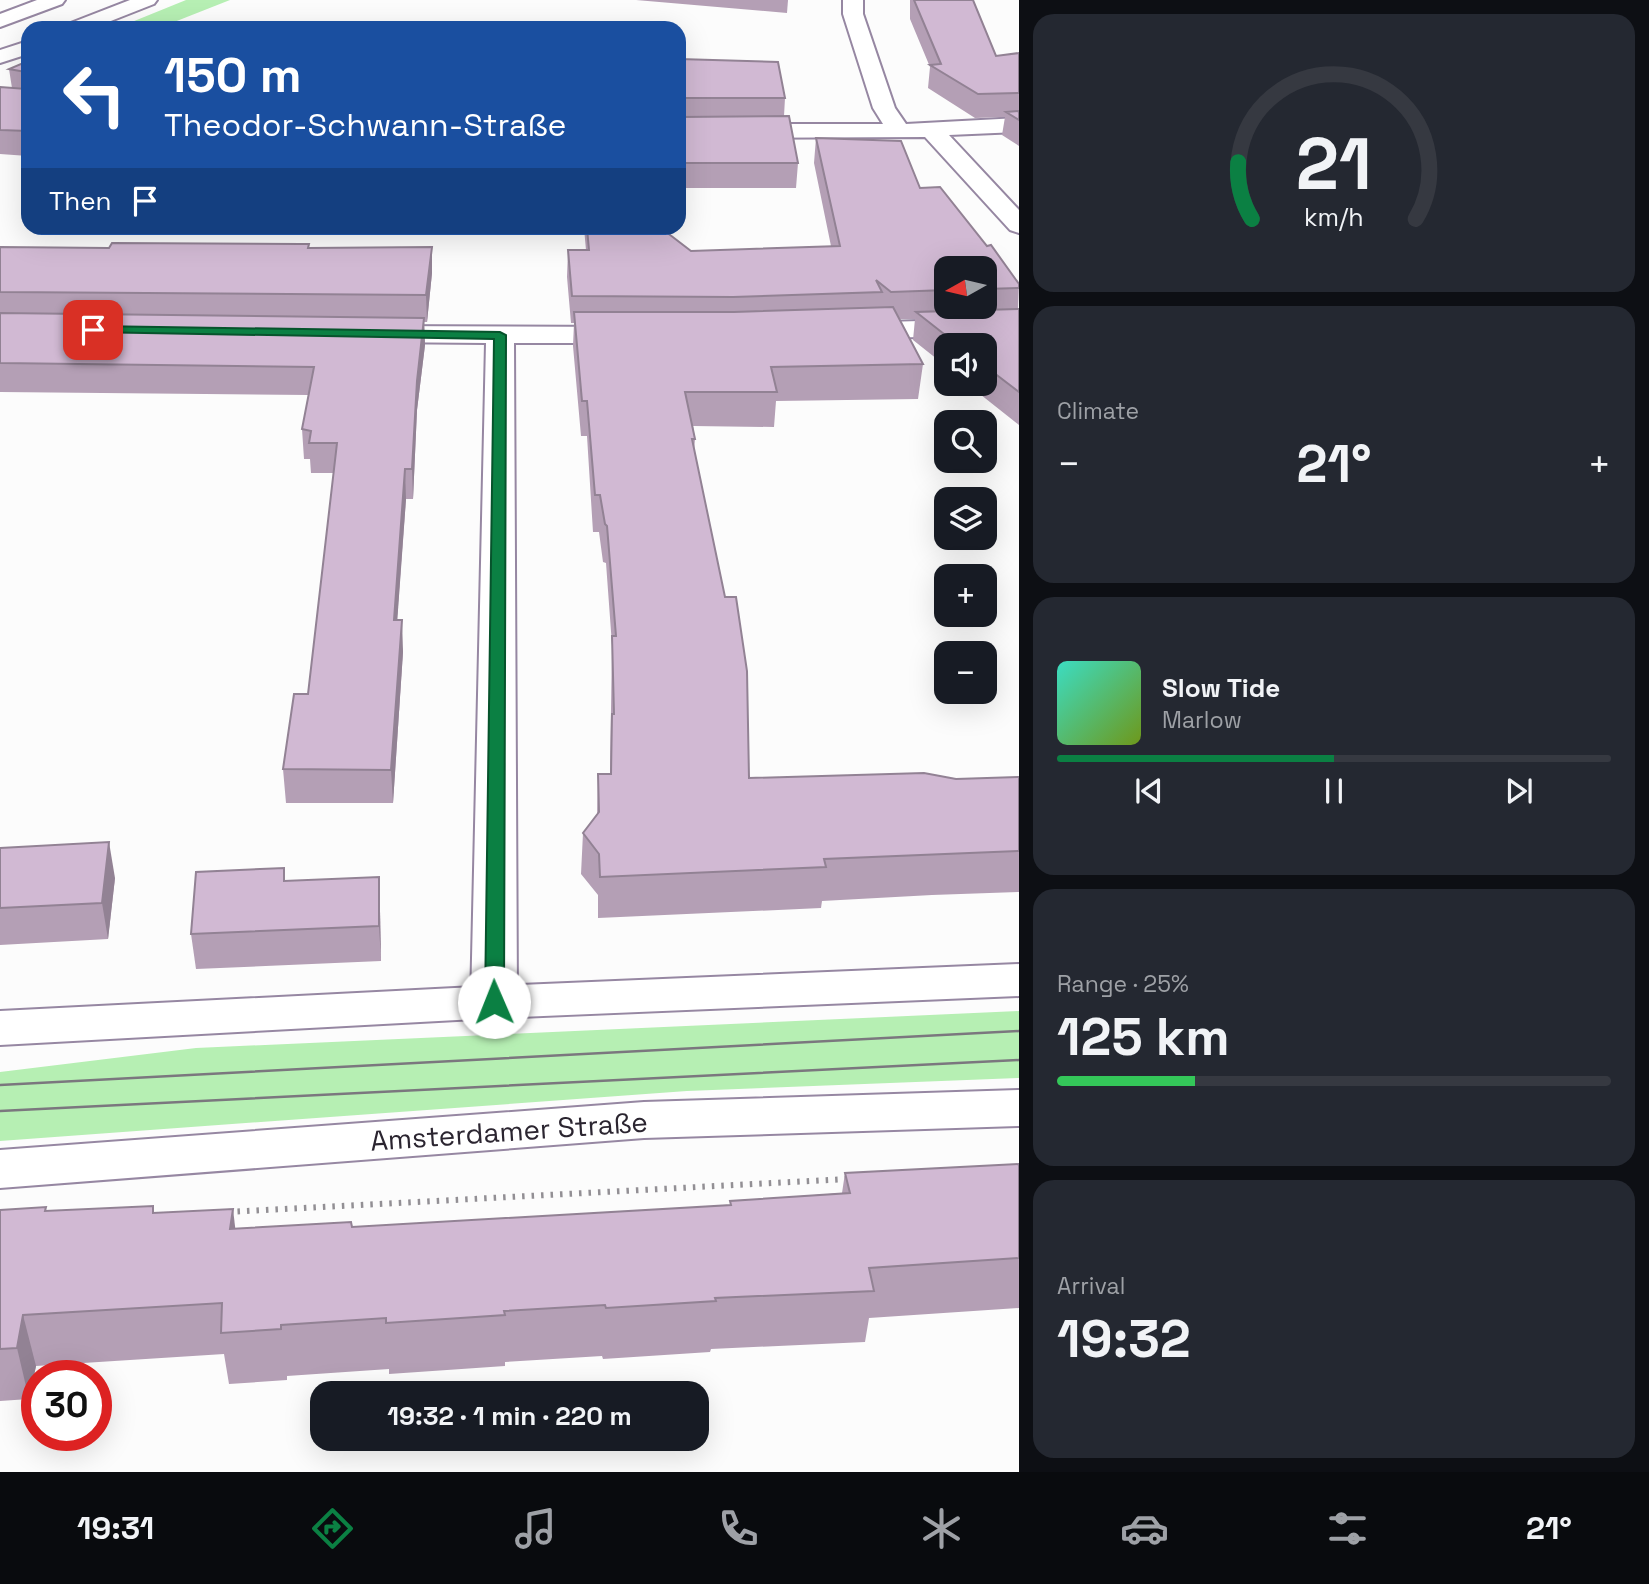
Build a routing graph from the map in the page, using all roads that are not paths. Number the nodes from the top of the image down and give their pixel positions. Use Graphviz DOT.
graph roads {
  1 [pos="55,0"];
  2 [pos="147,0"];
  3 [pos="853,0"];
  4 [pos="0,4"];
  5 [pos="28,10"];
  6 [pos="0,21"];
  7 [pos="93,21"];
  8 [pos="21,50"];
  9 [pos="0,57"];
  10 [pos="1019,125"];
  11 [pos="686,131"];
  12 [pos="899,131"];
  13 [pos="932,131"];
  14 [pos="1019,226"];
  15 [pos="1019,326"];
  16 [pos="822,332"];
  17 [pos="347,333"];
  18 [pos="500,335"];
  19 [pos="650,335"];
  20 [pos="1019,980"];
  21 [pos="494,1002"];
  22 [pos="0,1028"];
  23 [pos="1019,1108"];
  24 [pos="0,1169"];
  1 -- 5 [label="street"];
  2 -- 7 [label="street"];
  3 -- 12 [label="street"];
  4 -- 5 [label="street"];
  5 -- 6 [label="street"];
  8 -- 9 [label="street"];
  10 -- 13 [label="street"];
  11 -- 12 [label="street"];
  12 -- 13 [label="street"];
  13 -- 14 [label="street"];
  15 -- 16 [label="street"];
  17 -- 18 [label="street"];
  18 -- 19 [label="street"];
  18 -- 21 [label="street"];
  20 -- 21 [label="street"];
  21 -- 22 [label="street"];
  23 -- 24 [label="street, Amsterdamer Straße"];
}
